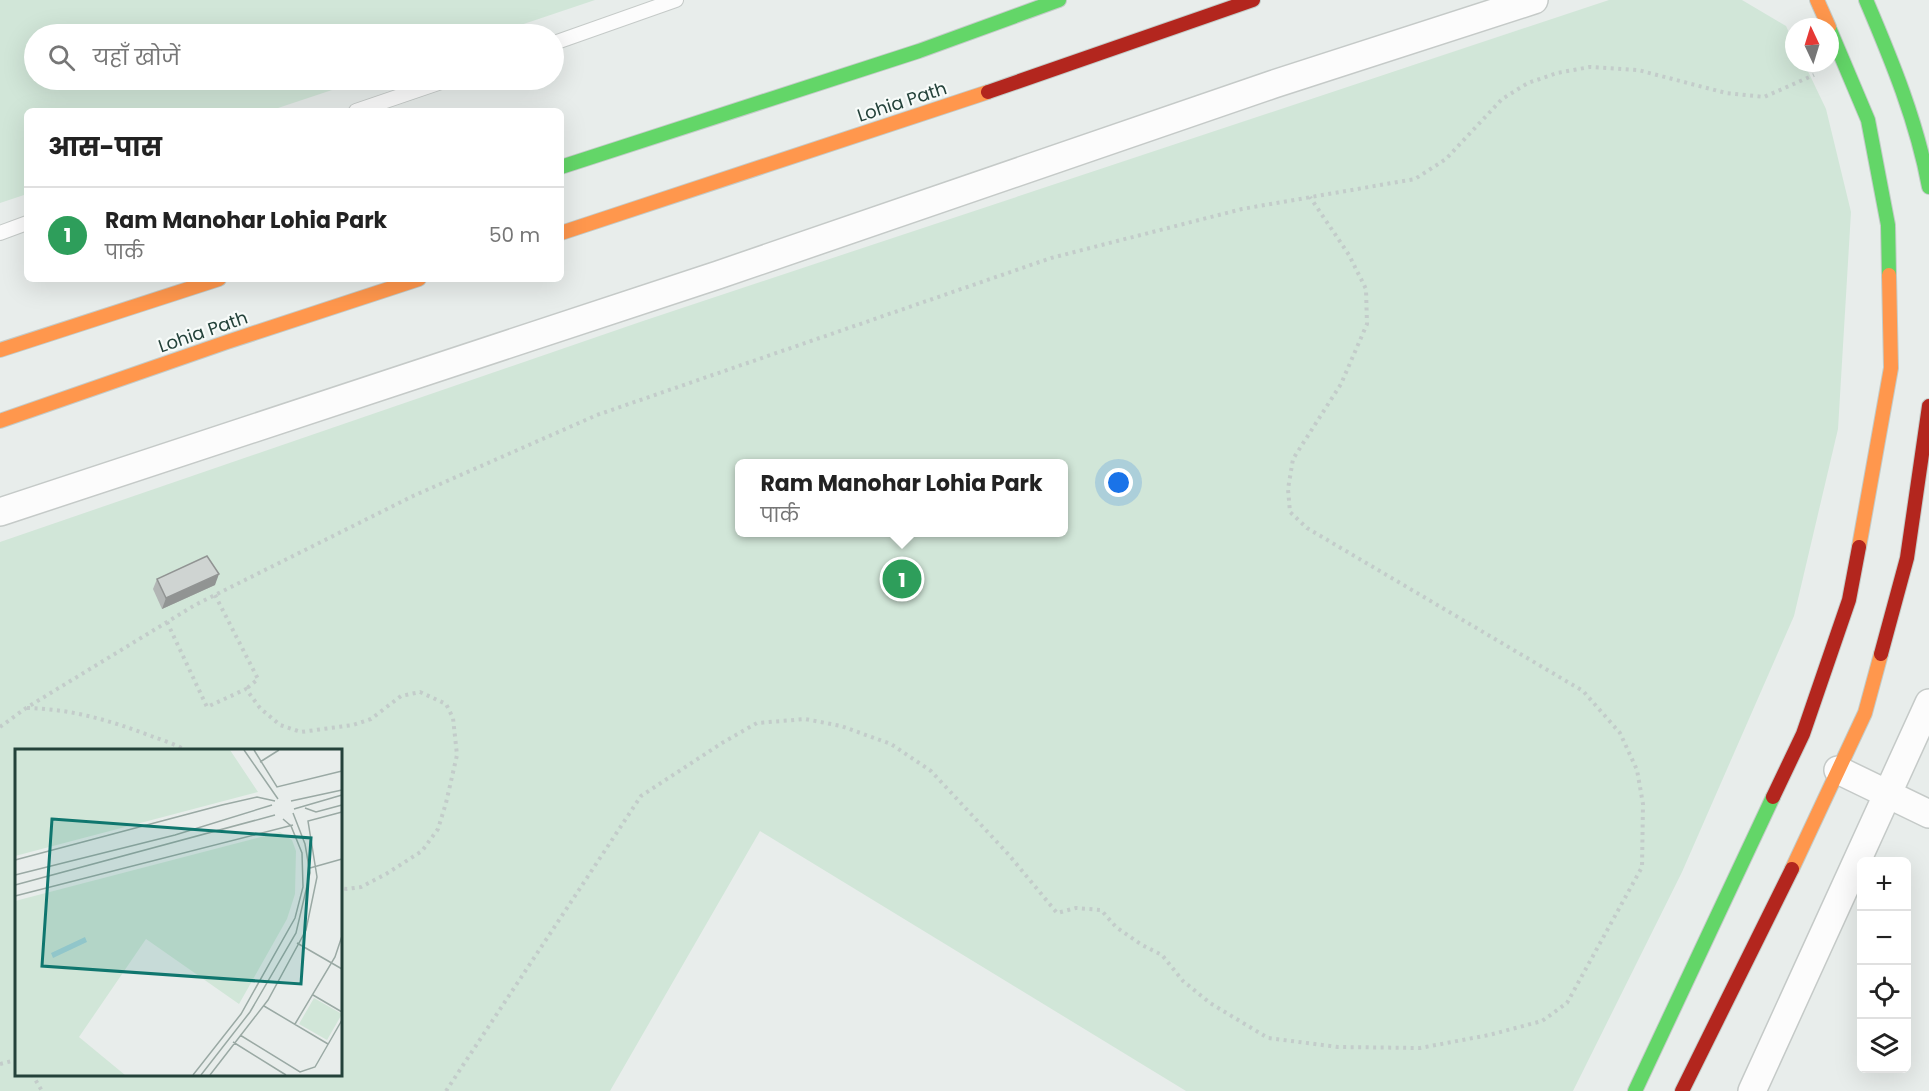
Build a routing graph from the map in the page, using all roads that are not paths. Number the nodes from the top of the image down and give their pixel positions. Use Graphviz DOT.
graph roads {
  1 [pos="676,0"];
  2 [pos="1059,0"];
  3 [pos="1253,0"];
  4 [pos="1534,0"];
  5 [pos="1817,0"];
  6 [pos="1866,0"];
  7 [pos="1824,18"];
  8 [pos="564,39"];
  9 [pos="1839,52"];
  10 [pos="418,90"];
  11 [pos="365,108"];
  12 [pos="564,166"];
  13 [pos="1929,187"];
  14 [pos="24,224"];
  15 [pos="564,231"];
  16 [pos="0,232"];
  17 [pos="210,282"];
  18 [pos="410,282"];
  19 [pos="0,350"];
  20 [pos="1929,406"];
  21 [pos="0,421"];
  22 [pos="0,512"];
  23 [pos="1929,703"];
  24 [pos="1838,770"];
  25 [pos="1887,794"];
  26 [pos="1929,814"];
  27 [pos="1635,1091"];
  28 [pos="1682,1091"];
  29 [pos="1752,1091"];
  1 -- 8 [label="lane"];
  2 -- 12 [label="street"];
  3 -- 15 [label="street, Lohia Path"];
  4 -- 22 [label="street"];
  5 -- 7 [label="street"];
  6 -- 13 [label="street"];
  9 -- 27 [label="street"];
  10 -- 11 [label="lane"];
  14 -- 16 [label="lane"];
  17 -- 19 [label="street"];
  18 -- 21 [label="street, Lohia Path"];
  20 -- 24 [label="street"];
  23 -- 25 [label="street"];
  24 -- 25 [label="street"];
  24 -- 28 [label="street"];
  25 -- 26 [label="street"];
  25 -- 29 [label="street"];
}
